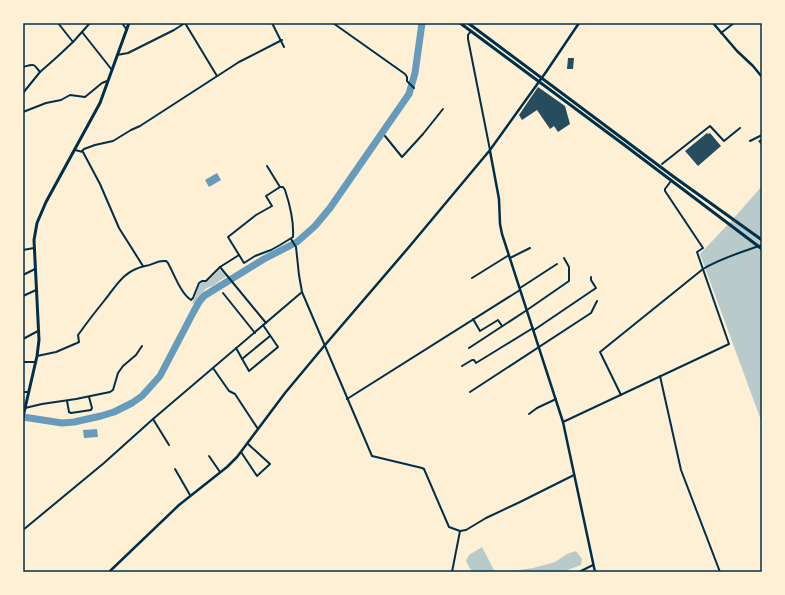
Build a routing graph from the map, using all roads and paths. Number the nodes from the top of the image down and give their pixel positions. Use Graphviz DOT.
graph roads {
  1 [pos="58,23"];
  2 [pos="90,23"];
  3 [pos="122,23"];
  4 [pos="130,23"];
  5 [pos="185,23"];
  6 [pos="272,23"];
  7 [pos="334,23"];
  8 [pos="460,23"];
  9 [pos="468,23"];
  10 [pos="579,23"];
  11 [pos="712,23"];
  12 [pos="734,23"];
  13 [pos="127,30"];
  14 [pos="471,31"];
  15 [pos="82,32"];
  16 [pos="721,34"];
  17 [pos="282,40"];
  18 [pos="73,42"];
  19 [pos="284,47"];
  20 [pos="117,55"];
  21 [pos="23,67"];
  22 [pos="112,70"];
  23 [pos="40,72"];
  24 [pos="217,76"];
  25 [pos="542,77"];
  26 [pos="762,77"];
  27 [pos="108,81"];
  28 [pos="538,82"];
  29 [pos="414,88"];
  30 [pos="23,93"];
  31 [pos="443,109"];
  32 [pos="23,112"];
  33 [pos="740,128"];
  34 [pos="385,136"];
  35 [pos="762,136"];
  36 [pos="750,142"];
  37 [pos="75,150"];
  38 [pos="490,150"];
  39 [pos="82,151"];
  40 [pos="662,164"];
  41 [pos="266,166"];
  42 [pos="672,181"];
  43 [pos="280,187"];
  44 [pos="291,239"];
  45 [pos="762,240"];
  46 [pos="762,245"];
  47 [pos="758,246"];
  48 [pos="34,248"];
  49 [pos="530,248"];
  50 [pos="762,249"];
  51 [pos="23,250"];
  52 [pos="239,255"];
  53 [pos="510,256"];
  54 [pos="564,258"];
  55 [pos="556,264"];
  56 [pos="143,266"];
  57 [pos="220,267"];
  58 [pos="35,269"];
  59 [pos="703,269"];
  60 [pos="23,275"];
  61 [pos="472,278"];
  62 [pos="591,278"];
  63 [pos="520,289"];
  64 [pos="36,290"];
  65 [pos="302,292"];
  66 [pos="223,293"];
  67 [pos="23,296"];
  68 [pos="597,301"];
  69 [pos="527,310"];
  70 [pos="473,319"];
  71 [pos="265,324"];
  72 [pos="502,326"];
  73 [pos="534,329"];
  74 [pos="39,331"];
  75 [pos="255,332"];
  76 [pos="270,336"];
  77 [pos="23,339"];
  78 [pos="325,345"];
  79 [pos="142,346"];
  80 [pos="539,347"];
  81 [pos="236,348"];
  82 [pos="469,348"];
  83 [pos="37,356"];
  84 [pos="242,359"];
  85 [pos="23,362"];
  86 [pos="36,362"];
  87 [pos="462,366"];
  88 [pos="213,368"];
  89 [pos="660,376"];
  90 [pos="23,392"];
  91 [pos="29,392"];
  92 [pos="470,392"];
  93 [pos="621,395"];
  94 [pos="89,397"];
  95 [pos="347,399"];
  96 [pos="556,399"];
  97 [pos="67,401"];
  98 [pos="24,409"];
  99 [pos="529,414"];
  100 [pos="23,417"];
  101 [pos="153,419"];
  102 [pos="563,422"];
  103 [pos="258,429"];
  104 [pos="248,444"];
  105 [pos="170,445"];
  106 [pos="241,452"];
  107 [pos="209,456"];
  108 [pos="175,469"];
  109 [pos="220,472"];
  110 [pos="574,475"];
  111 [pos="190,495"];
  112 [pos="23,530"];
  113 [pos="460,531"];
  114 [pos="594,564"];
  115 [pos="109,572"];
  116 [pos="452,572"];
  117 [pos="579,572"];
  118 [pos="595,572"];
  119 [pos="720,572"];
  1 -- 18 [label="street"];
  2 -- 15 [label="street"];
  3 -- 13 [label="street"];
  4 -- 13 [label="main road"];
  5 -- 20 [label="street"];
  5 -- 24 [label="street"];
  6 -- 17 [label="street"];
  7 -- 29 [label="street"];
  8 -- 14 [label="main road"];
  9 -- 25 [label="main road"];
  10 -- 25 [label="street"];
  11 -- 16 [label="street"];
  12 -- 16 [label="street"];
  13 -- 20 [label="main road"];
  14 -- 28 [label="main road"];
  14 -- 38 [label="street"];
  15 -- 18 [label="street"];
  15 -- 22 [label="street"];
  16 -- 26 [label="street"];
  17 -- 19 [label="street"];
  17 -- 24 [label="street"];
  18 -- 23 [label="street"];
  20 -- 22 [label="main road"];
  21 -- 23 [label="street"];
  22 -- 27 [label="main road"];
  23 -- 30 [label="street"];
  24 -- 39 [label="street"];
  25 -- 28 [label="street"];
  25 -- 45 [label="main road"];
  27 -- 32 [label="street"];
  27 -- 37 [label="main road"];
  28 -- 38 [label="street"];
  28 -- 42 [label="main road"];
  31 -- 34 [label="street"];
  33 -- 40 [label="street"];
  35 -- 36 [label="street"];
  37 -- 39 [label="street"];
  37 -- 48 [label="main road"];
  38 -- 53 [label="street"];
  38 -- 78 [label="street"];
  39 -- 56 [label="street"];
  41 -- 43 [label="street"];
  42 -- 47 [label="main road"];
  42 -- 59 [label="street"];
  43 -- 44 [label="street"];
  43 -- 52 [label="street"];
  44 -- 52 [label="street"];
  44 -- 65 [label="street"];
  46 -- 47 [label="street"];
  47 -- 50 [label="main road"];
  47 -- 59 [label="street"];
  48 -- 51 [label="street"];
  48 -- 58 [label="main road"];
  49 -- 53 [label="street"];
  52 -- 57 [label="street"];
  53 -- 61 [label="street"];
  53 -- 63 [label="street"];
  54 -- 69 [label="street"];
  55 -- 63 [label="street"];
  56 -- 57 [label="street"];
  56 -- 83 [label="street"];
  57 -- 71 [label="street"];
  58 -- 60 [label="street"];
  58 -- 64 [label="main road"];
  59 -- 89 [label="street"];
  59 -- 93 [label="street"];
  62 -- 73 [label="street"];
  63 -- 69 [label="street"];
  63 -- 70 [label="street"];
  64 -- 67 [label="street"];
  64 -- 74 [label="main road"];
  65 -- 71 [label="street"];
  65 -- 78 [label="street"];
  66 -- 75 [label="street"];
  68 -- 80 [label="street"];
  69 -- 72 [label="street"];
  69 -- 73 [label="street"];
  70 -- 72 [label="street"];
  70 -- 95 [label="street"];
  71 -- 75 [label="street"];
  71 -- 76 [label="street"];
  72 -- 82 [label="street"];
  73 -- 80 [label="street"];
  73 -- 87 [label="street"];
  74 -- 77 [label="street"];
  74 -- 83 [label="main road"];
  75 -- 81 [label="street"];
  76 -- 84 [label="street"];
  76 -- 84 [label="street"];
  78 -- 95 [label="street"];
  78 -- 103 [label="street"];
  79 -- 94 [label="street"];
  80 -- 92 [label="street"];
  80 -- 96 [label="street"];
  81 -- 84 [label="street"];
  81 -- 88 [label="street"];
  83 -- 86 [label="main road"];
  85 -- 86 [label="street"];
  86 -- 91 [label="main road"];
  88 -- 101 [label="street"];
  88 -- 103 [label="street"];
  89 -- 93 [label="street"];
  89 -- 119 [label="street"];
  90 -- 91 [label="street"];
  91 -- 98 [label="main road"];
  93 -- 102 [label="street"];
  94 -- 97 [label="street"];
  94 -- 97 [label="street"];
  95 -- 113 [label="street"];
  96 -- 99 [label="street"];
  96 -- 102 [label="street"];
  97 -- 98 [label="street"];
  98 -- 100 [label="main road"];
  101 -- 105 [label="street"];
  101 -- 112 [label="street"];
  102 -- 110 [label="street"];
  103 -- 104 [label="street"];
  104 -- 106 [label="street"];
  104 -- 106 [label="street"];
  106 -- 109 [label="street"];
  107 -- 109 [label="street"];
  108 -- 111 [label="street"];
  109 -- 111 [label="street"];
  110 -- 113 [label="street"];
  110 -- 114 [label="street"];
  111 -- 115 [label="street"];
  113 -- 116 [label="street"];
  114 -- 117 [label="street"];
  114 -- 118 [label="street"];
}
